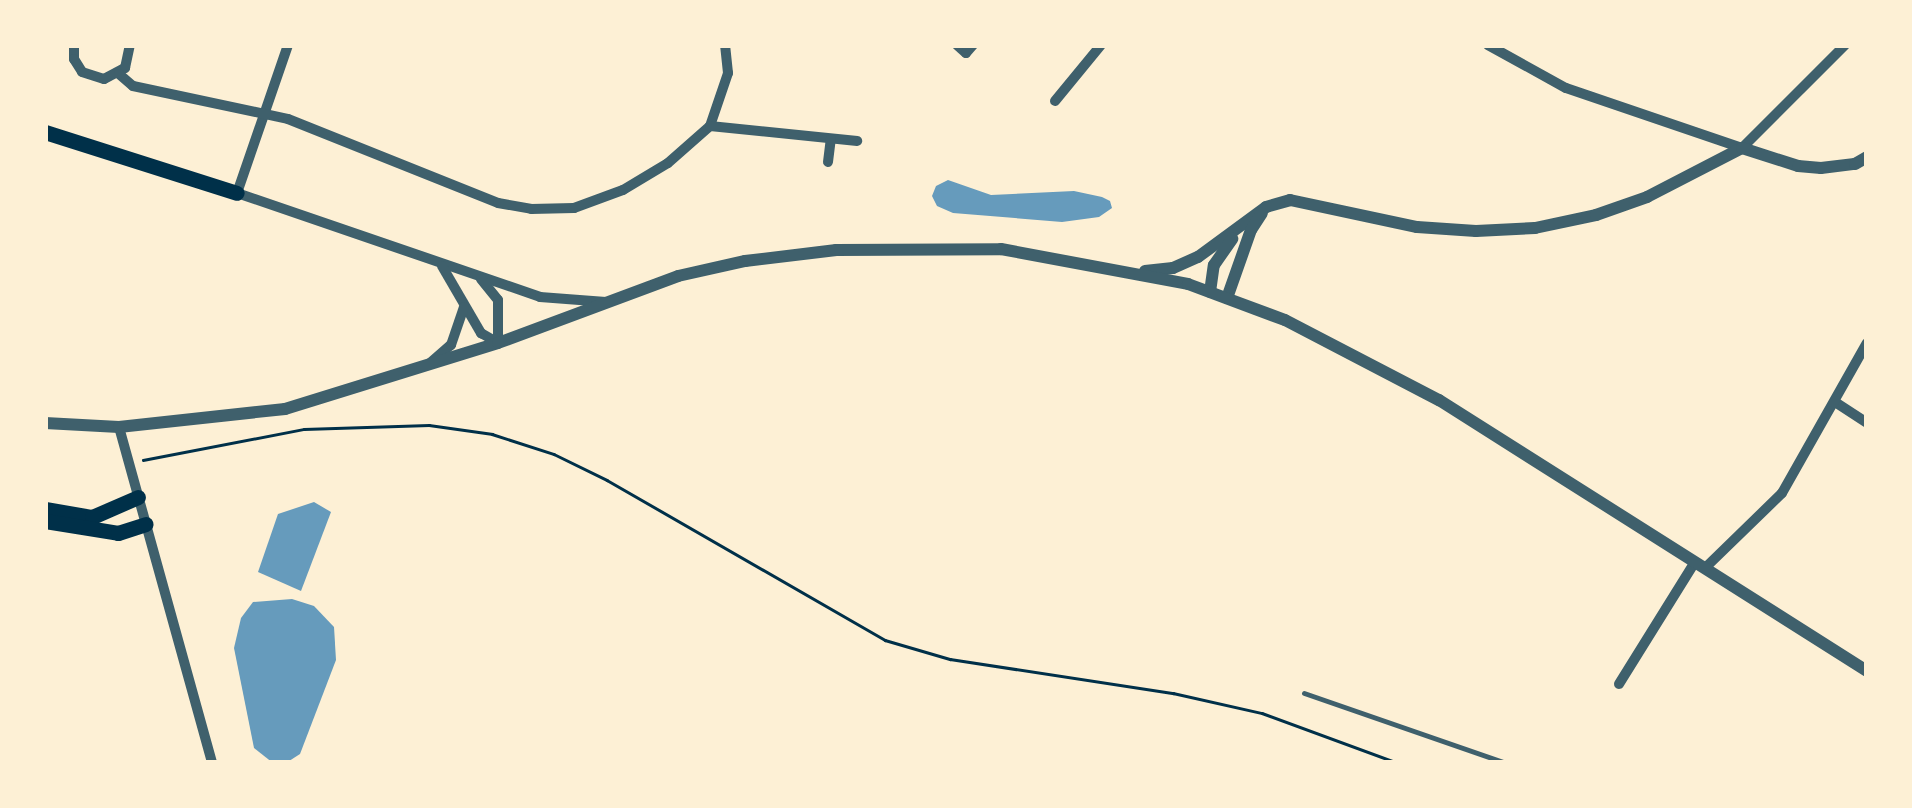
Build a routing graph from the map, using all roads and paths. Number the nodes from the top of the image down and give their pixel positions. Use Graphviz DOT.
graph roads {
  1 [pos="74,45"];
  2 [pos="130,45"];
  3 [pos="288,45"];
  4 [pos="725,45"];
  5 [pos="957,45"];
  6 [pos="973,45"];
  7 [pos="1101,45"];
  8 [pos="1488,45"];
  9 [pos="1845,45"];
  10 [pos="119,74"];
  11 [pos="1055,101"];
  12 [pos="264,116"];
  13 [pos="710,126"];
  14 [pos="45,132"];
  15 [pos="831,139"];
  16 [pos="858,142"];
  17 [pos="1742,148"];
  18 [pos="1867,157"];
  19 [pos="828,162"];
  20 [pos="237,193"];
  21 [pos="1266,207"];
  22 [pos="1246,222"];
  23 [pos="442,265"];
  24 [pos="1133,272"];
  25 [pos="480,278"];
  26 [pos="1210,292"];
  27 [pos="1227,298"];
  28 [pos="606,302"];
  29 [pos="464,307"];
  30 [pos="498,343"];
  31 [pos="1867,344"];
  32 [pos="428,365"];
  33 [pos="1835,402"];
  34 [pos="45,423"];
  35 [pos="1867,423"];
  36 [pos="119,426"];
  37 [pos="141,460"];
  38 [pos="138,497"];
  39 [pos="45,509"];
  40 [pos="45,521"];
  41 [pos="146,524"];
  42 [pos="1700,565"];
  43 [pos="1867,671"];
  44 [pos="1619,684"];
  45 [pos="1304,693"];
  46 [pos="212,763"];
  47 [pos="1398,763"];
  48 [pos="1506,763"];
  1 -- 10 [label="street"];
  2 -- 10 [label="street"];
  3 -- 12 [label="street"];
  4 -- 13 [label="street"];
  5 -- 6 [label="street"];
  7 -- 11 [label="street"];
  8 -- 17 [label="street"];
  9 -- 17 [label="street"];
  10 -- 12 [label="street"];
  12 -- 13 [label="street"];
  12 -- 20 [label="street"];
  13 -- 15 [label="street"];
  14 -- 20 [label="main road"];
  15 -- 16 [label="street"];
  15 -- 19 [label="street"];
  17 -- 18 [label="street"];
  17 -- 21 [label="street"];
  20 -- 23 [label="street"];
  21 -- 22 [label="street"];
  21 -- 27 [label="street"];
  22 -- 24 [label="street"];
  22 -- 26 [label="street"];
  23 -- 25 [label="street"];
  23 -- 29 [label="street"];
  24 -- 26 [label="street"];
  24 -- 28 [label="street"];
  25 -- 28 [label="street"];
  25 -- 30 [label="street"];
  26 -- 27 [label="street"];
  27 -- 42 [label="street"];
  28 -- 30 [label="street"];
  29 -- 30 [label="street"];
  29 -- 32 [label="street"];
  30 -- 32 [label="street"];
  31 -- 33 [label="street"];
  32 -- 36 [label="street"];
  33 -- 35 [label="street"];
  33 -- 42 [label="street"];
  34 -- 36 [label="street"];
  36 -- 38 [label="street"];
  37 -- 47 [label="path"];
  38 -- 39 [label="main road"];
  38 -- 41 [label="street"];
  40 -- 41 [label="main road"];
  41 -- 46 [label="street"];
  42 -- 43 [label="street"];
  42 -- 44 [label="street"];
  45 -- 48 [label="lane"];
}
